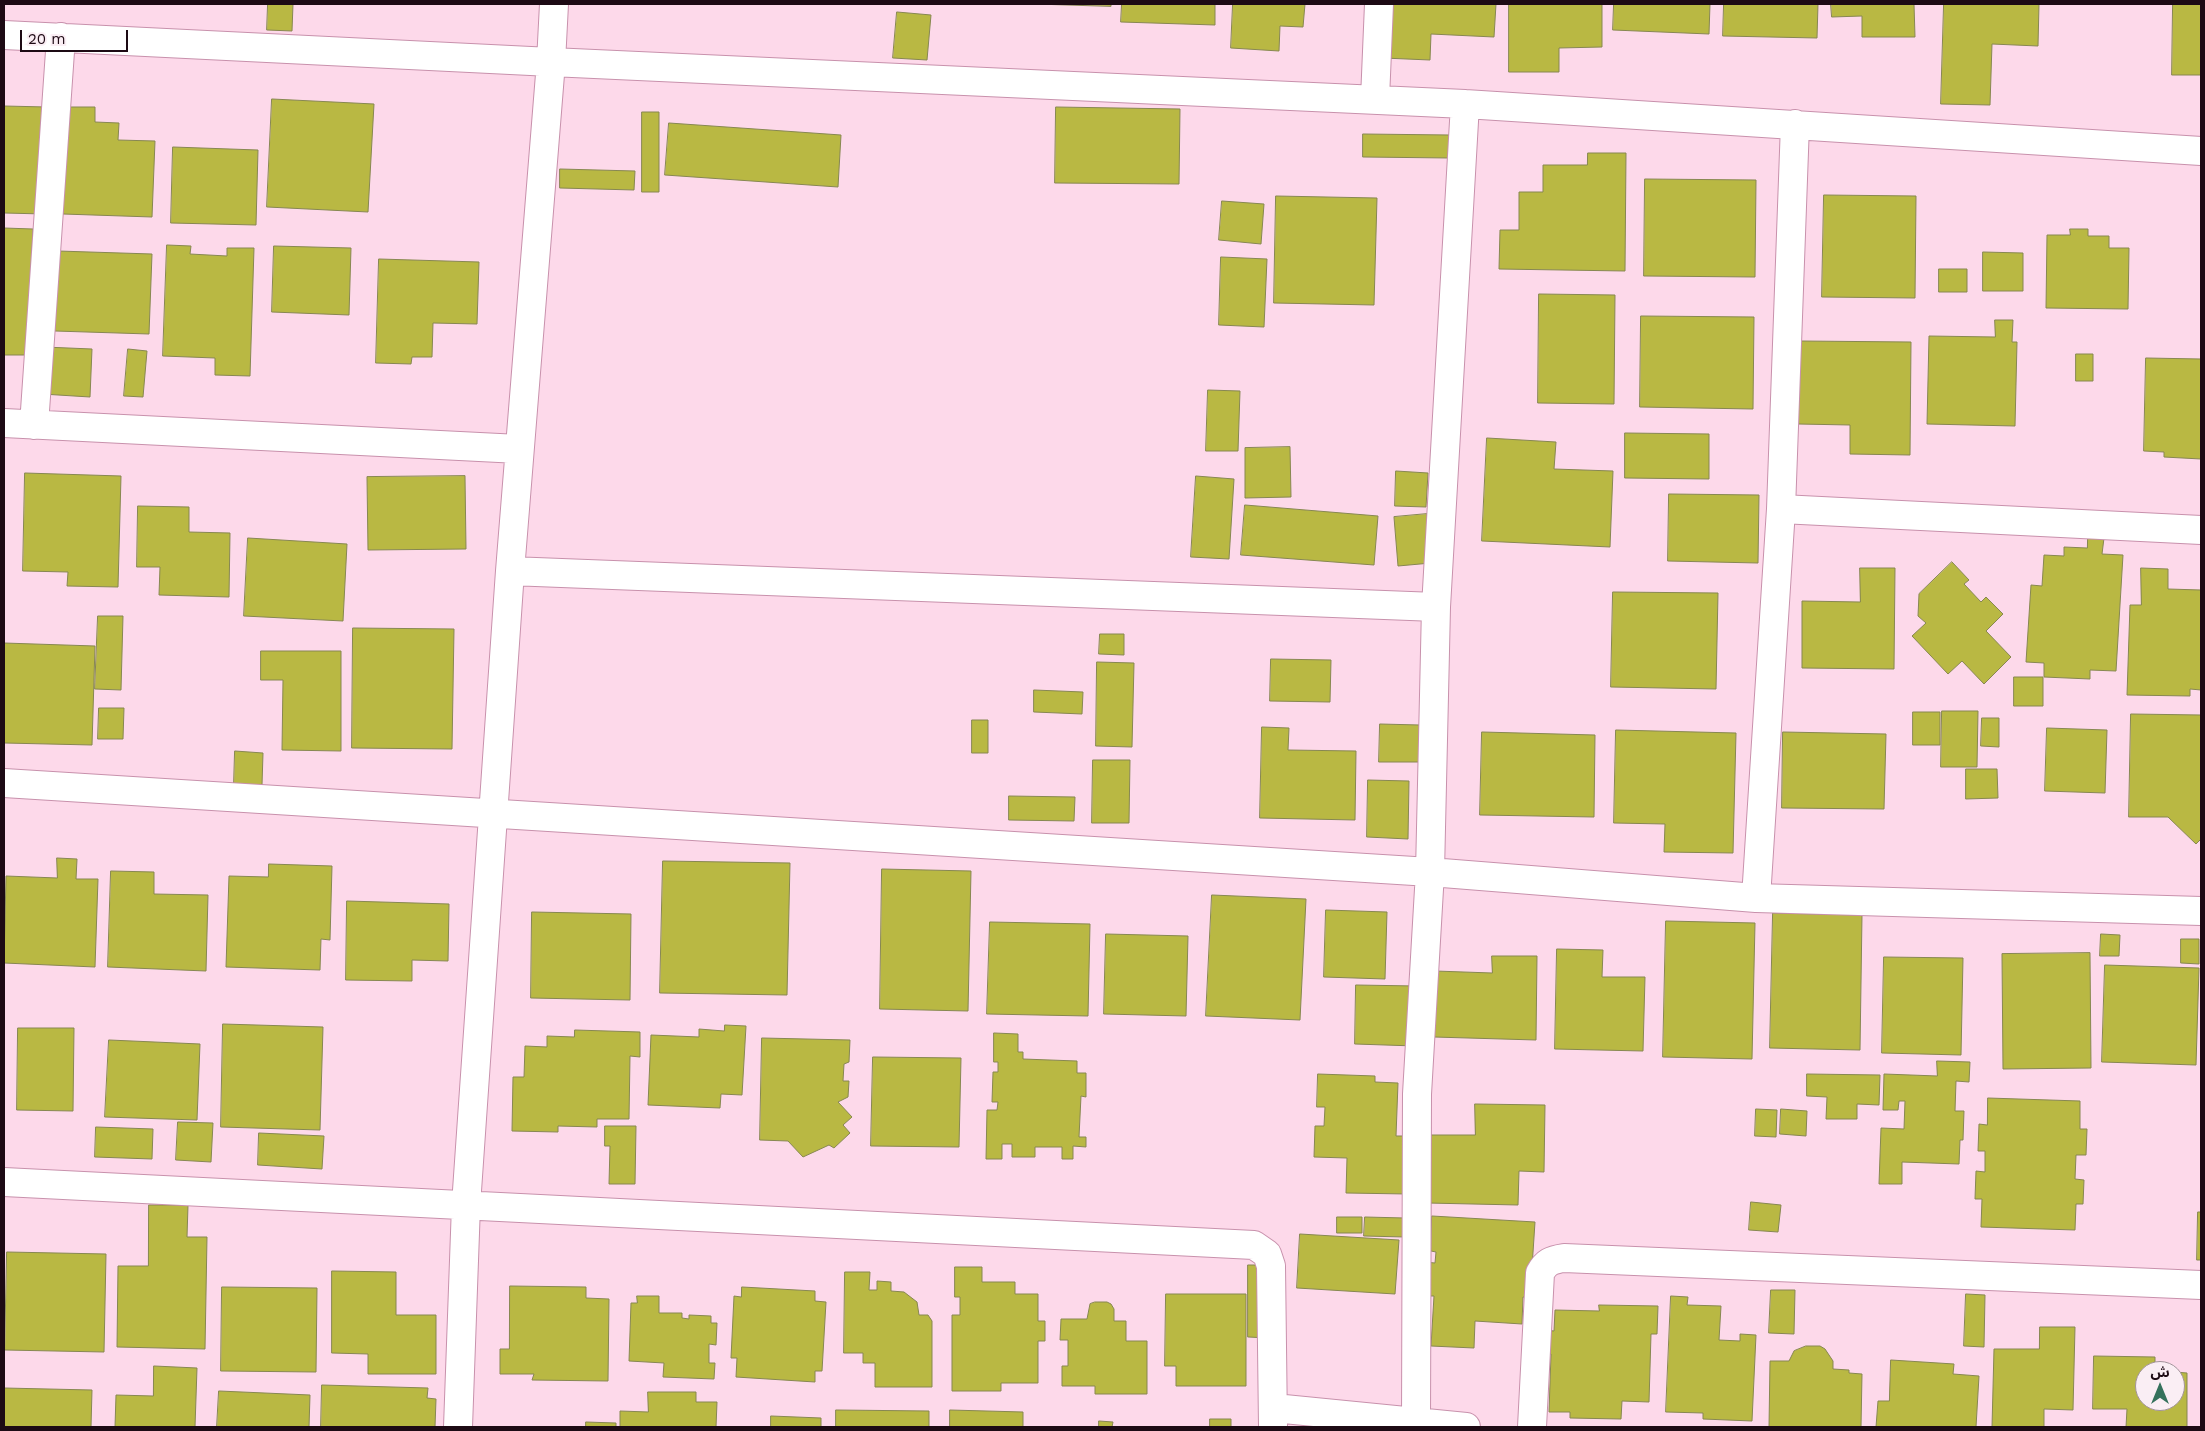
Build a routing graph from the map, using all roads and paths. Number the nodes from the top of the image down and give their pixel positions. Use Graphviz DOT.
graph roads {
  1 [pos="554,4"];
  2 [pos="1379,4"];
  3 [pos="4,34"];
  4 [pos="61,37"];
  5 [pos="551,62"];
  6 [pos="1375,100"];
  7 [pos="1465,104"];
  8 [pos="1795,124"];
  9 [pos="2201,151"];
  10 [pos="4,423"];
  11 [pos="34,425"];
  12 [pos="519,449"];
  13 [pos="1781,509"];
  14 [pos="2201,530"];
  15 [pos="510,571"];
  16 [pos="1436,607"];
  17 [pos="4,783"];
  18 [pos="494,815"];
  19 [pos="1430,872"];
  20 [pos="1756,898"];
  21 [pos="2201,911"];
  22 [pos="4,1182"];
  23 [pos="466,1205"];
  24 [pos="2201,1285"];
  25 [pos="1274,1418"];
  26 [pos="1416,1422"];
  27 [pos="458,1427"];
  28 [pos="1466,1427"];
  29 [pos="1532,1427"];
  1 -- 5 [label="street"];
  2 -- 6 [label="street"];
  3 -- 4 [label="street"];
  4 -- 5 [label="street"];
  4 -- 11 [label="street"];
  5 -- 6 [label="street"];
  5 -- 12 [label="street"];
  6 -- 7 [label="street"];
  7 -- 8 [label="street"];
  7 -- 16 [label="street"];
  8 -- 9 [label="street"];
  8 -- 13 [label="street"];
  10 -- 11 [label="street"];
  11 -- 12 [label="street"];
  12 -- 15 [label="street"];
  13 -- 14 [label="street"];
  13 -- 20 [label="street"];
  15 -- 16 [label="street"];
  15 -- 18 [label="street"];
  16 -- 19 [label="street"];
  17 -- 18 [label="street"];
  18 -- 19 [label="street"];
  18 -- 23 [label="street"];
  19 -- 20 [label="street"];
  19 -- 26 [label="street"];
  20 -- 21 [label="street"];
  22 -- 23 [label="street"];
  23 -- 25 [label="street"];
  23 -- 27 [label="street"];
  24 -- 29 [label="street"];
  25 -- 26 [label="street"];
  26 -- 28 [label="street"];
}
